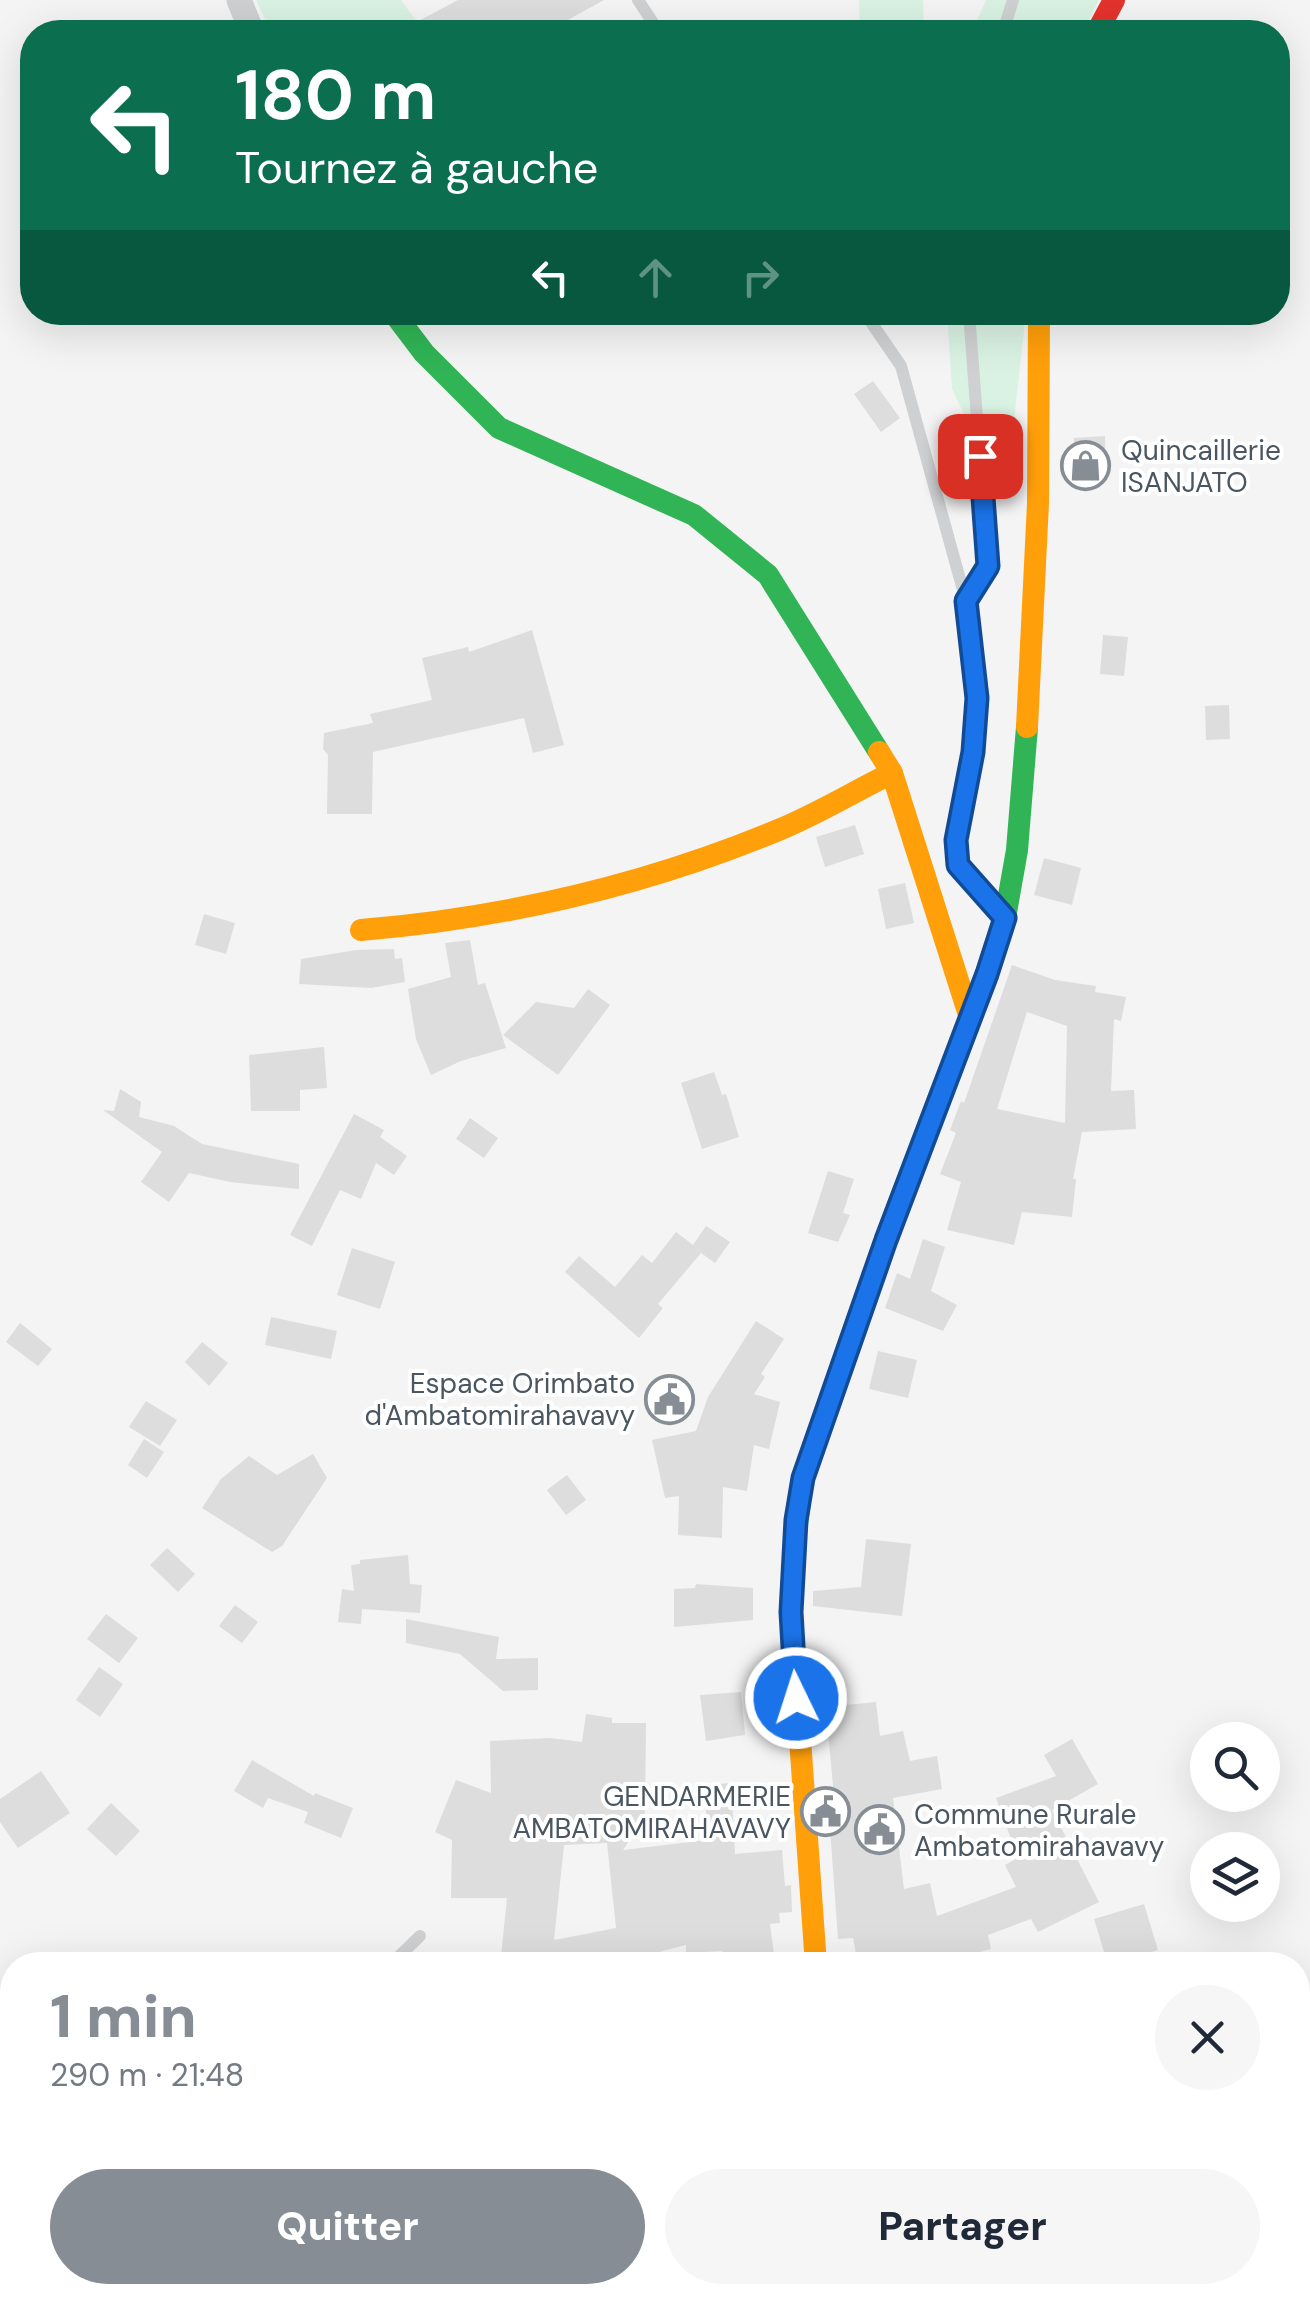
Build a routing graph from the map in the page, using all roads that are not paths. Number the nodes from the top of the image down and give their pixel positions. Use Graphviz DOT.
graph roads {
  1 [pos="404,325"];
  2 [pos="873,325"];
  3 [pos="970,325"];
  4 [pos="1039,325"];
  5 [pos="966,601"];
  6 [pos="892,773"];
  7 [pos="1005,918"];
  8 [pos="361,930"];
  9 [pos="970,1018"];
  10 [pos="420,1936"];
  11 [pos="403,1952"];
  12 [pos="815,1952"];
  1 -- 6 [label="main road"];
  2 -- 5 [label="lane"];
  3 -- 5 [label="lane"];
  4 -- 7 [label="main road"];
  5 -- 7 [label="lane"];
  6 -- 8 [label="main road"];
  6 -- 9 [label="main road"];
  7 -- 9 [label="main road"];
  9 -- 12 [label="main road"];
  10 -- 11 [label="lane"];
}
